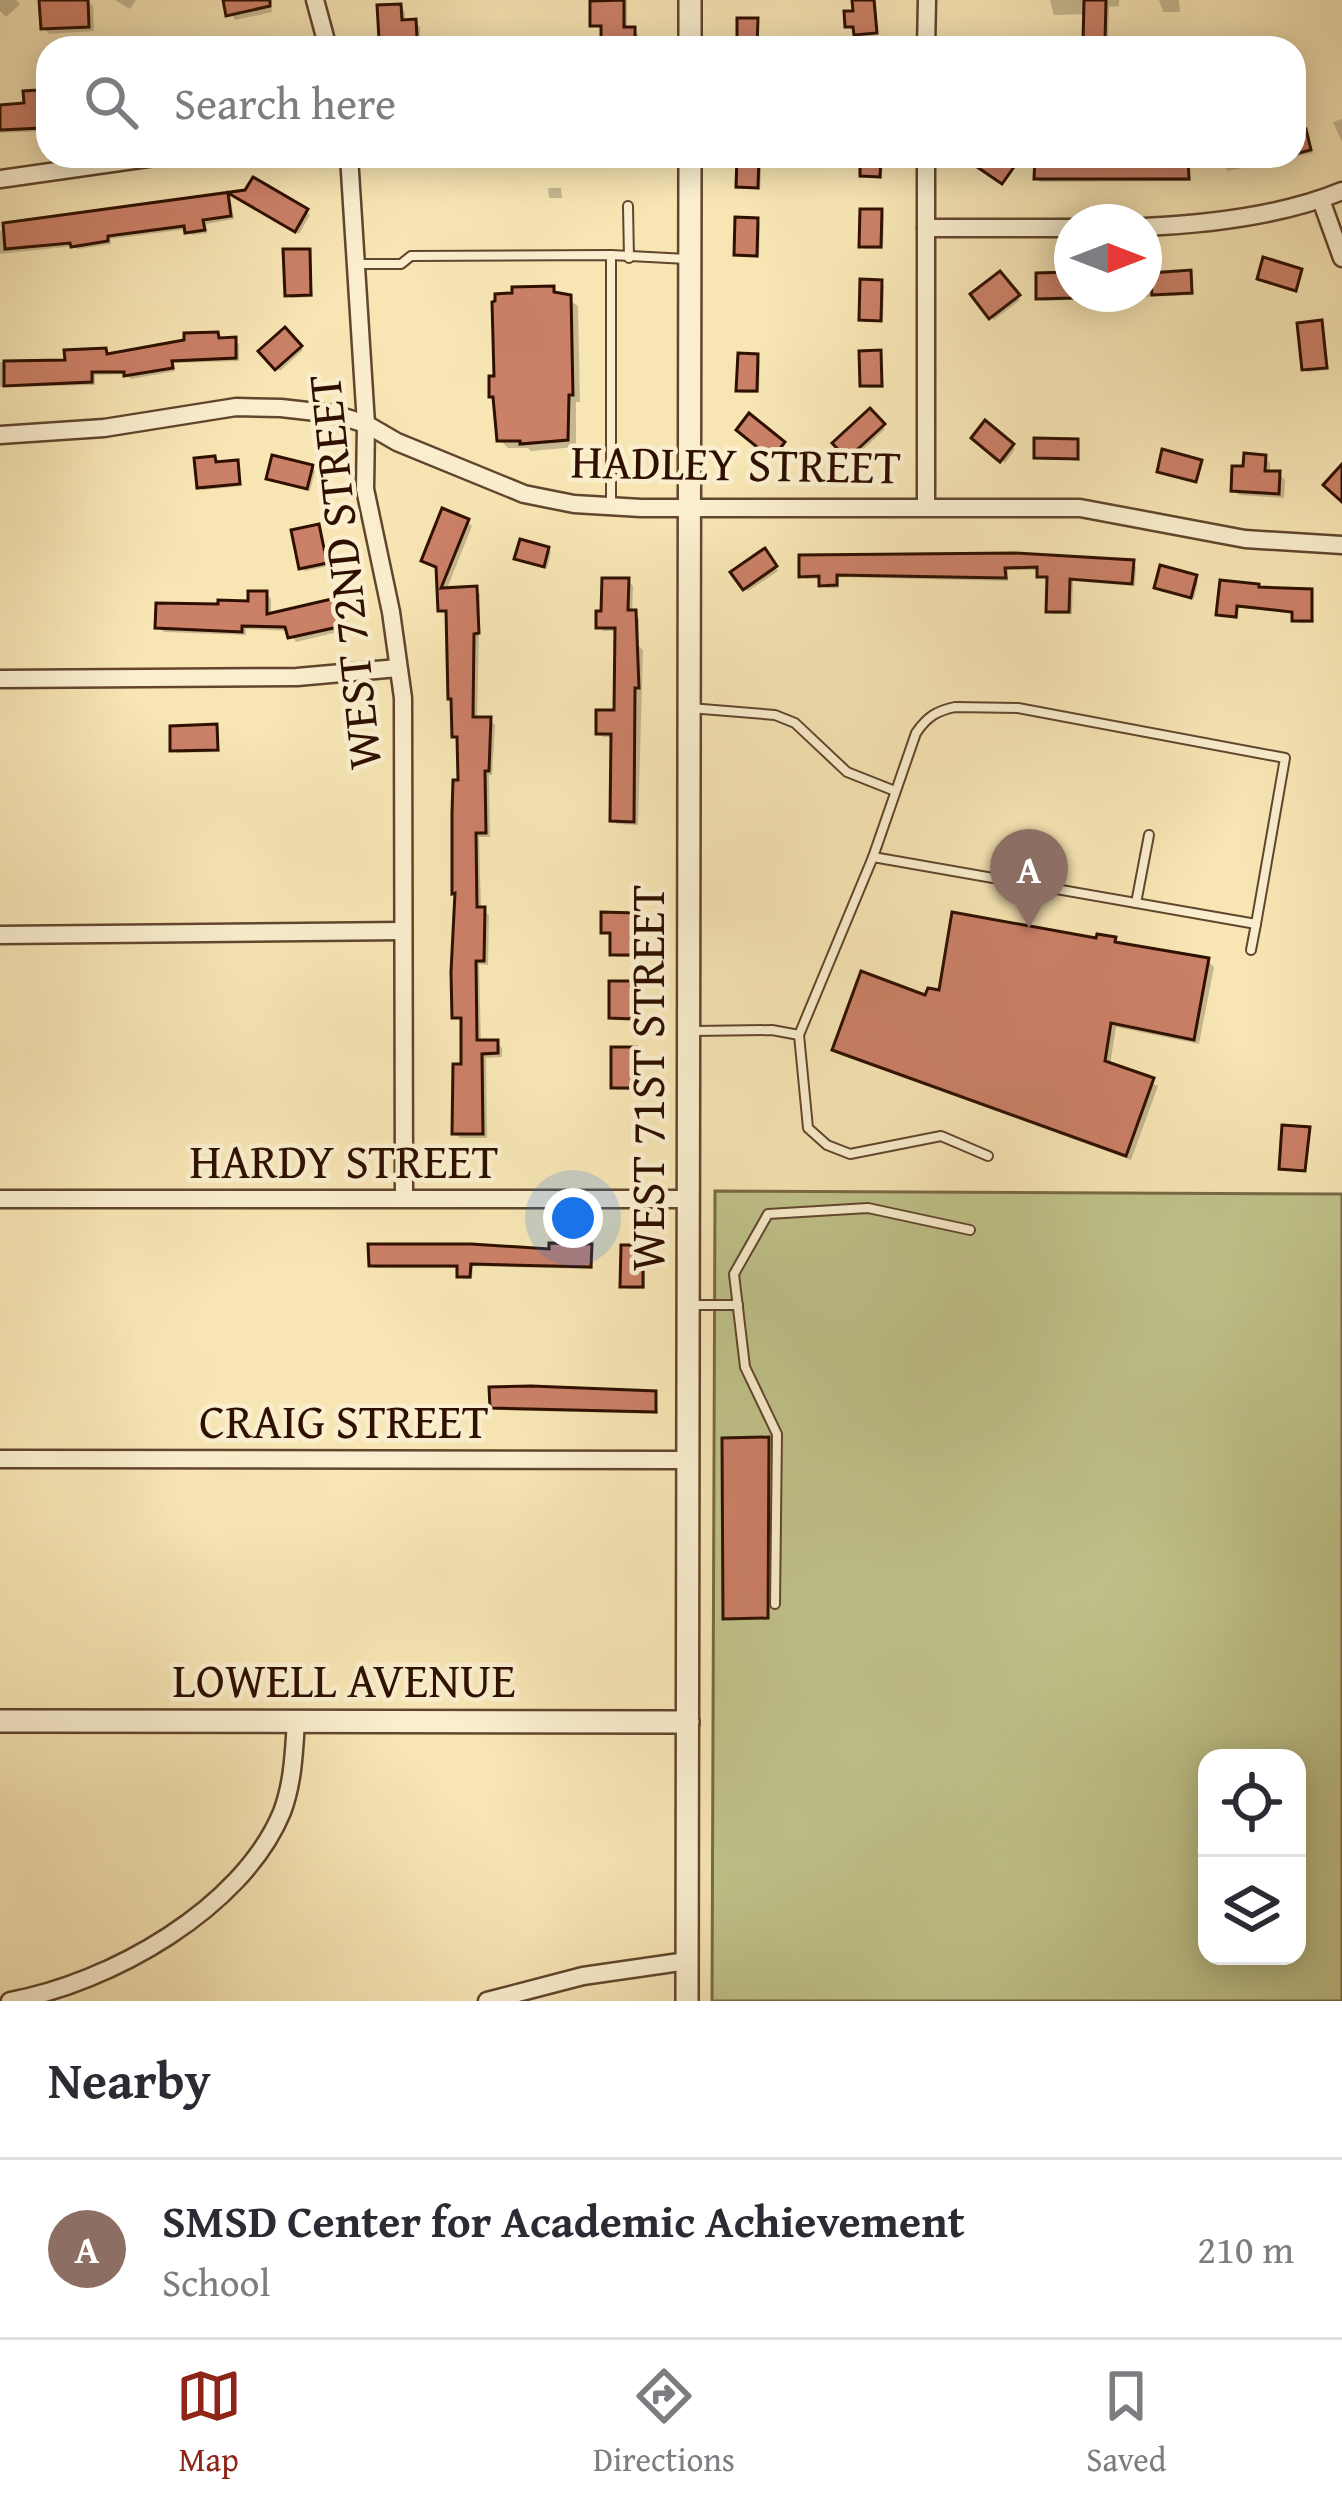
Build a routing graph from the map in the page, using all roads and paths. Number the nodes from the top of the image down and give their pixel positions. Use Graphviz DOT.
graph roads {
  1 [pos="315,0"];
  2 [pos="690,0"];
  3 [pos="927,0"];
  4 [pos="325,36"];
  5 [pos="690,36"];
  6 [pos="926,36"];
  7 [pos="77,168"];
  8 [pos="350,168"];
  9 [pos="690,168"];
  10 [pos="926,168"];
  11 [pos="0,179"];
  12 [pos="1342,191"];
  13 [pos="1321,200"];
  14 [pos="628,206"];
  15 [pos="1162,225"];
  16 [pos="926,228"];
  17 [pos="1054,228"];
  18 [pos="611,255"];
  19 [pos="629,258"];
  20 [pos="1342,258"];
  21 [pos="689,259"];
  22 [pos="358,264"];
  23 [pos="366,424"];
  24 [pos="0,435"];
  25 [pos="926,505"];
  26 [pos="689,506"];
  27 [pos="611,507"];
  28 [pos="1342,544"];
  29 [pos="398,668"];
  30 [pos="0,679"];
  31 [pos="689,709"];
  32 [pos="895,790"];
  33 [pos="1149,835"];
  34 [pos="873,857"];
  35 [pos="1136,903"];
  36 [pos="1256,924"];
  37 [pos="403,931"];
  38 [pos="0,935"];
  39 [pos="1251,950"];
  40 [pos="688,1031"];
  41 [pos="799,1035"];
  42 [pos="988,1156"];
  43 [pos="404,1197"];
  44 [pos="688,1198"];
  45 [pos="0,1199"];
  46 [pos="970,1230"];
  47 [pos="688,1305"];
  48 [pos="738,1305"];
  49 [pos="0,1459"];
  50 [pos="688,1460"];
  51 [pos="776,1604"];
  52 [pos="0,1721"];
  53 [pos="296,1721"];
  54 [pos="688,1722"];
  55 [pos="687,1961"];
  56 [pos="10,2001"];
  57 [pos="487,2001"];
  58 [pos="687,2001"];
  1 -- 4 [label="street"];
  2 -- 5 [label="street"];
  3 -- 6 [label="street"];
  7 -- 11 [label="street"];
  8 -- 22 [label="street, WEST 72ND STREET"];
  9 -- 21 [label="street, WEST 71ST STREET"];
  10 -- 16 [label="street"];
  12 -- 13 [label="street"];
  13 -- 15 [label="street"];
  13 -- 20 [label="street"];
  14 -- 19 [label="lane"];
  16 -- 17 [label="street"];
  16 -- 25 [label="street"];
  18 -- 19 [label="lane"];
  18 -- 22 [label="lane"];
  18 -- 27 [label="lane"];
  19 -- 21 [label="lane"];
  21 -- 26 [label="street, WEST 71ST STREET"];
  22 -- 23 [label="street, WEST 72ND STREET"];
  23 -- 24 [label="street, HADLEY STREET"];
  23 -- 27 [label="street, HADLEY STREET"];
  23 -- 29 [label="street, WEST 72ND STREET"];
  25 -- 26 [label="street, HADLEY STREET"];
  25 -- 28 [label="street, HADLEY STREET"];
  26 -- 27 [label="street, HADLEY STREET"];
  26 -- 31 [label="street, WEST 71ST STREET"];
  29 -- 30 [label="street"];
  29 -- 37 [label="street, WEST 72ND STREET"];
  31 -- 32 [label="lane"];
  31 -- 40 [label="street, WEST 71ST STREET"];
  32 -- 34 [label="lane"];
  32 -- 36 [label="lane"];
  33 -- 35 [label="lane"];
  34 -- 35 [label="lane"];
  34 -- 41 [label="lane"];
  35 -- 36 [label="lane"];
  36 -- 39 [label="lane"];
  37 -- 38 [label="street"];
  37 -- 43 [label="street, WEST 72ND STREET"];
  40 -- 41 [label="lane"];
  40 -- 44 [label="street, WEST 71ST STREET"];
  41 -- 42 [label="lane"];
  43 -- 44 [label="street, HARDY STREET"];
  43 -- 45 [label="street, HARDY STREET"];
  44 -- 47 [label="street, WEST 71ST STREET"];
  46 -- 48 [label="lane"];
  47 -- 48 [label="lane"];
  47 -- 50 [label="street, WEST 71ST STREET"];
  48 -- 51 [label="lane"];
  49 -- 50 [label="street, CRAIG STREET"];
  50 -- 54 [label="street, WEST 71ST STREET"];
  52 -- 53 [label="street, LOWELL AVENUE"];
  53 -- 54 [label="street, LOWELL AVENUE"];
  53 -- 56 [label="street"];
  54 -- 55 [label="street, WEST 71ST STREET"];
  55 -- 57 [label="street"];
  55 -- 58 [label="street, WEST 71ST STREET"];
}
